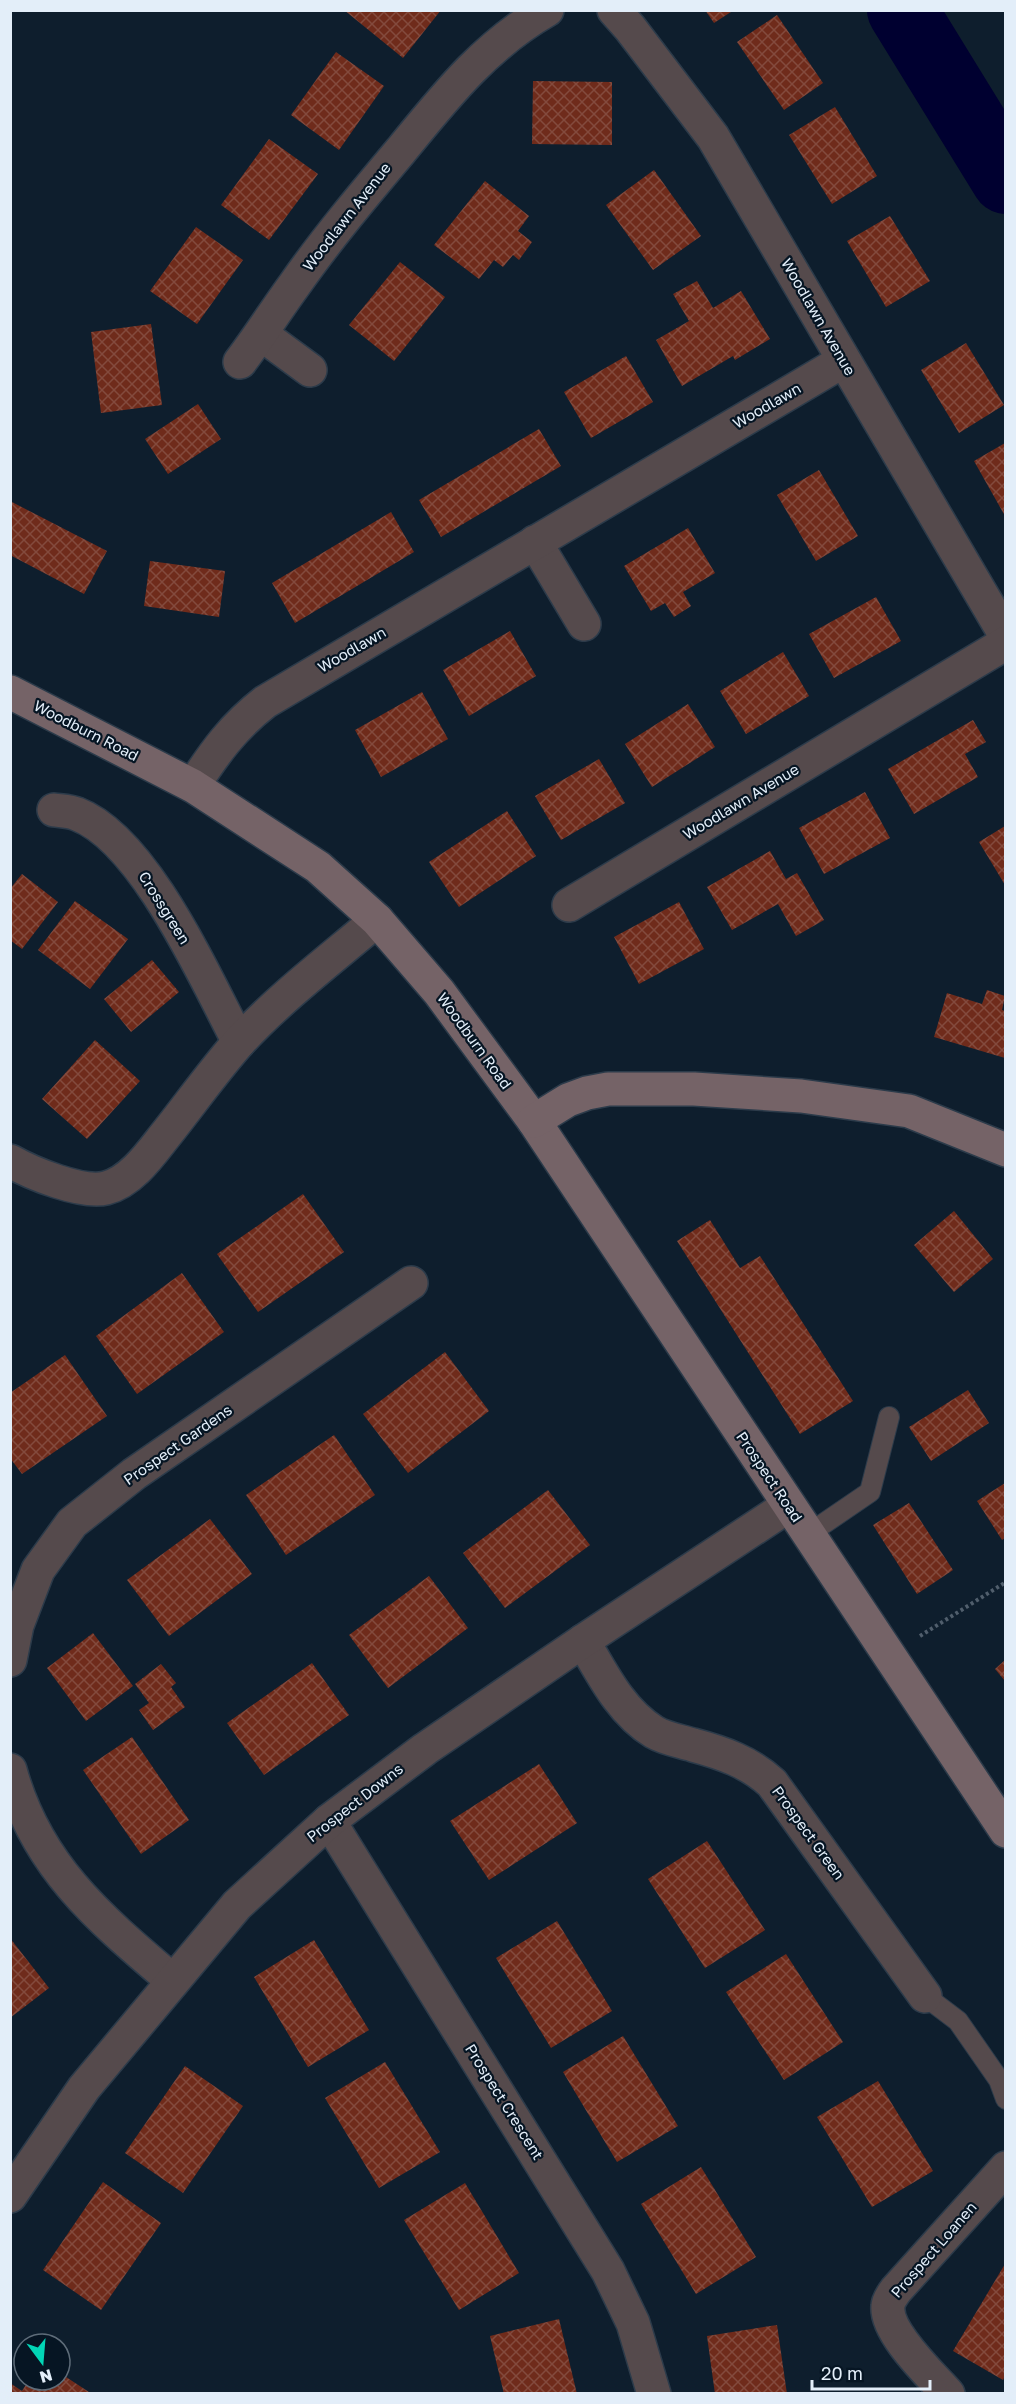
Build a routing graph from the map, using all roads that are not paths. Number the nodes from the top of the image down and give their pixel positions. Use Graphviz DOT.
graph roads {
  1 [pos="547,10"];
  2 [pos="614,10"];
  3 [pos="261,334"];
  4 [pos="843,361"];
  5 [pos="240,362"];
  6 [pos="310,370"];
  7 [pos="535,542"];
  8 [pos="584,624"];
  9 [pos="1005,636"];
  10 [pos="1005,643"];
  11 [pos="10,692"];
  12 [pos="193,786"];
  13 [pos="54,810"];
  14 [pos="569,904"];
  15 [pos="376,920"];
  16 [pos="239,1042"];
  17 [pos="534,1121"];
  18 [pos="1005,1150"];
  19 [pos="14,1172"];
  20 [pos="411,1283"];
  21 [pos="889,1417"];
  22 [pos="788,1506"];
  23 [pos="807,1535"];
  24 [pos="583,1641"];
  25 [pos="10,1660"];
  26 [pos="10,1770"];
  27 [pos="329,1821"];
  28 [pos="1005,1831"];
  29 [pos="173,1981"];
  30 [pos="925,1996"];
  31 [pos="1005,2099"];
  32 [pos="1005,2168"];
  33 [pos="10,2196"];
  34 [pos="654,2394"];
  35 [pos="948,2394"];
  1 -- 3 [label="street, Woodlawn Avenue"];
  2 -- 4 [label="street, Woodlawn Avenue"];
  3 -- 5 [label="street, Woodlawn Avenue"];
  3 -- 6 [label="street"];
  4 -- 7 [label="street, Woodlawn"];
  4 -- 9 [label="street, Woodlawn Avenue"];
  7 -- 8 [label="street"];
  7 -- 12 [label="street, Woodlawn"];
  10 -- 14 [label="street, Woodlawn Avenue"];
  11 -- 12 [label="street, Woodburn Road"];
  12 -- 15 [label="street, Woodburn Road"];
  13 -- 16 [label="street, Crossgreen"];
  15 -- 16 [label="street"];
  15 -- 17 [label="street, Woodburn Road"];
  16 -- 19 [label="street"];
  17 -- 18 [label="street"];
  17 -- 22 [label="street, Prospect Road"];
  20 -- 25 [label="street, Prospect Gardens"];
  21 -- 23 [label="lane"];
  22 -- 23 [label="street, Prospect Road"];
  22 -- 24 [label="street, Prospect Downs"];
  23 -- 28 [label="street, Prospect Road"];
  24 -- 27 [label="street, Prospect Downs"];
  24 -- 30 [label="street, Prospect Green"];
  26 -- 29 [label="street"];
  27 -- 29 [label="street, Prospect Downs"];
  27 -- 34 [label="street, Prospect Crescent"];
  29 -- 33 [label="street, Prospect Downs"];
  30 -- 31 [label="lane"];
  32 -- 35 [label="street, Prospect Loanen"];
}
